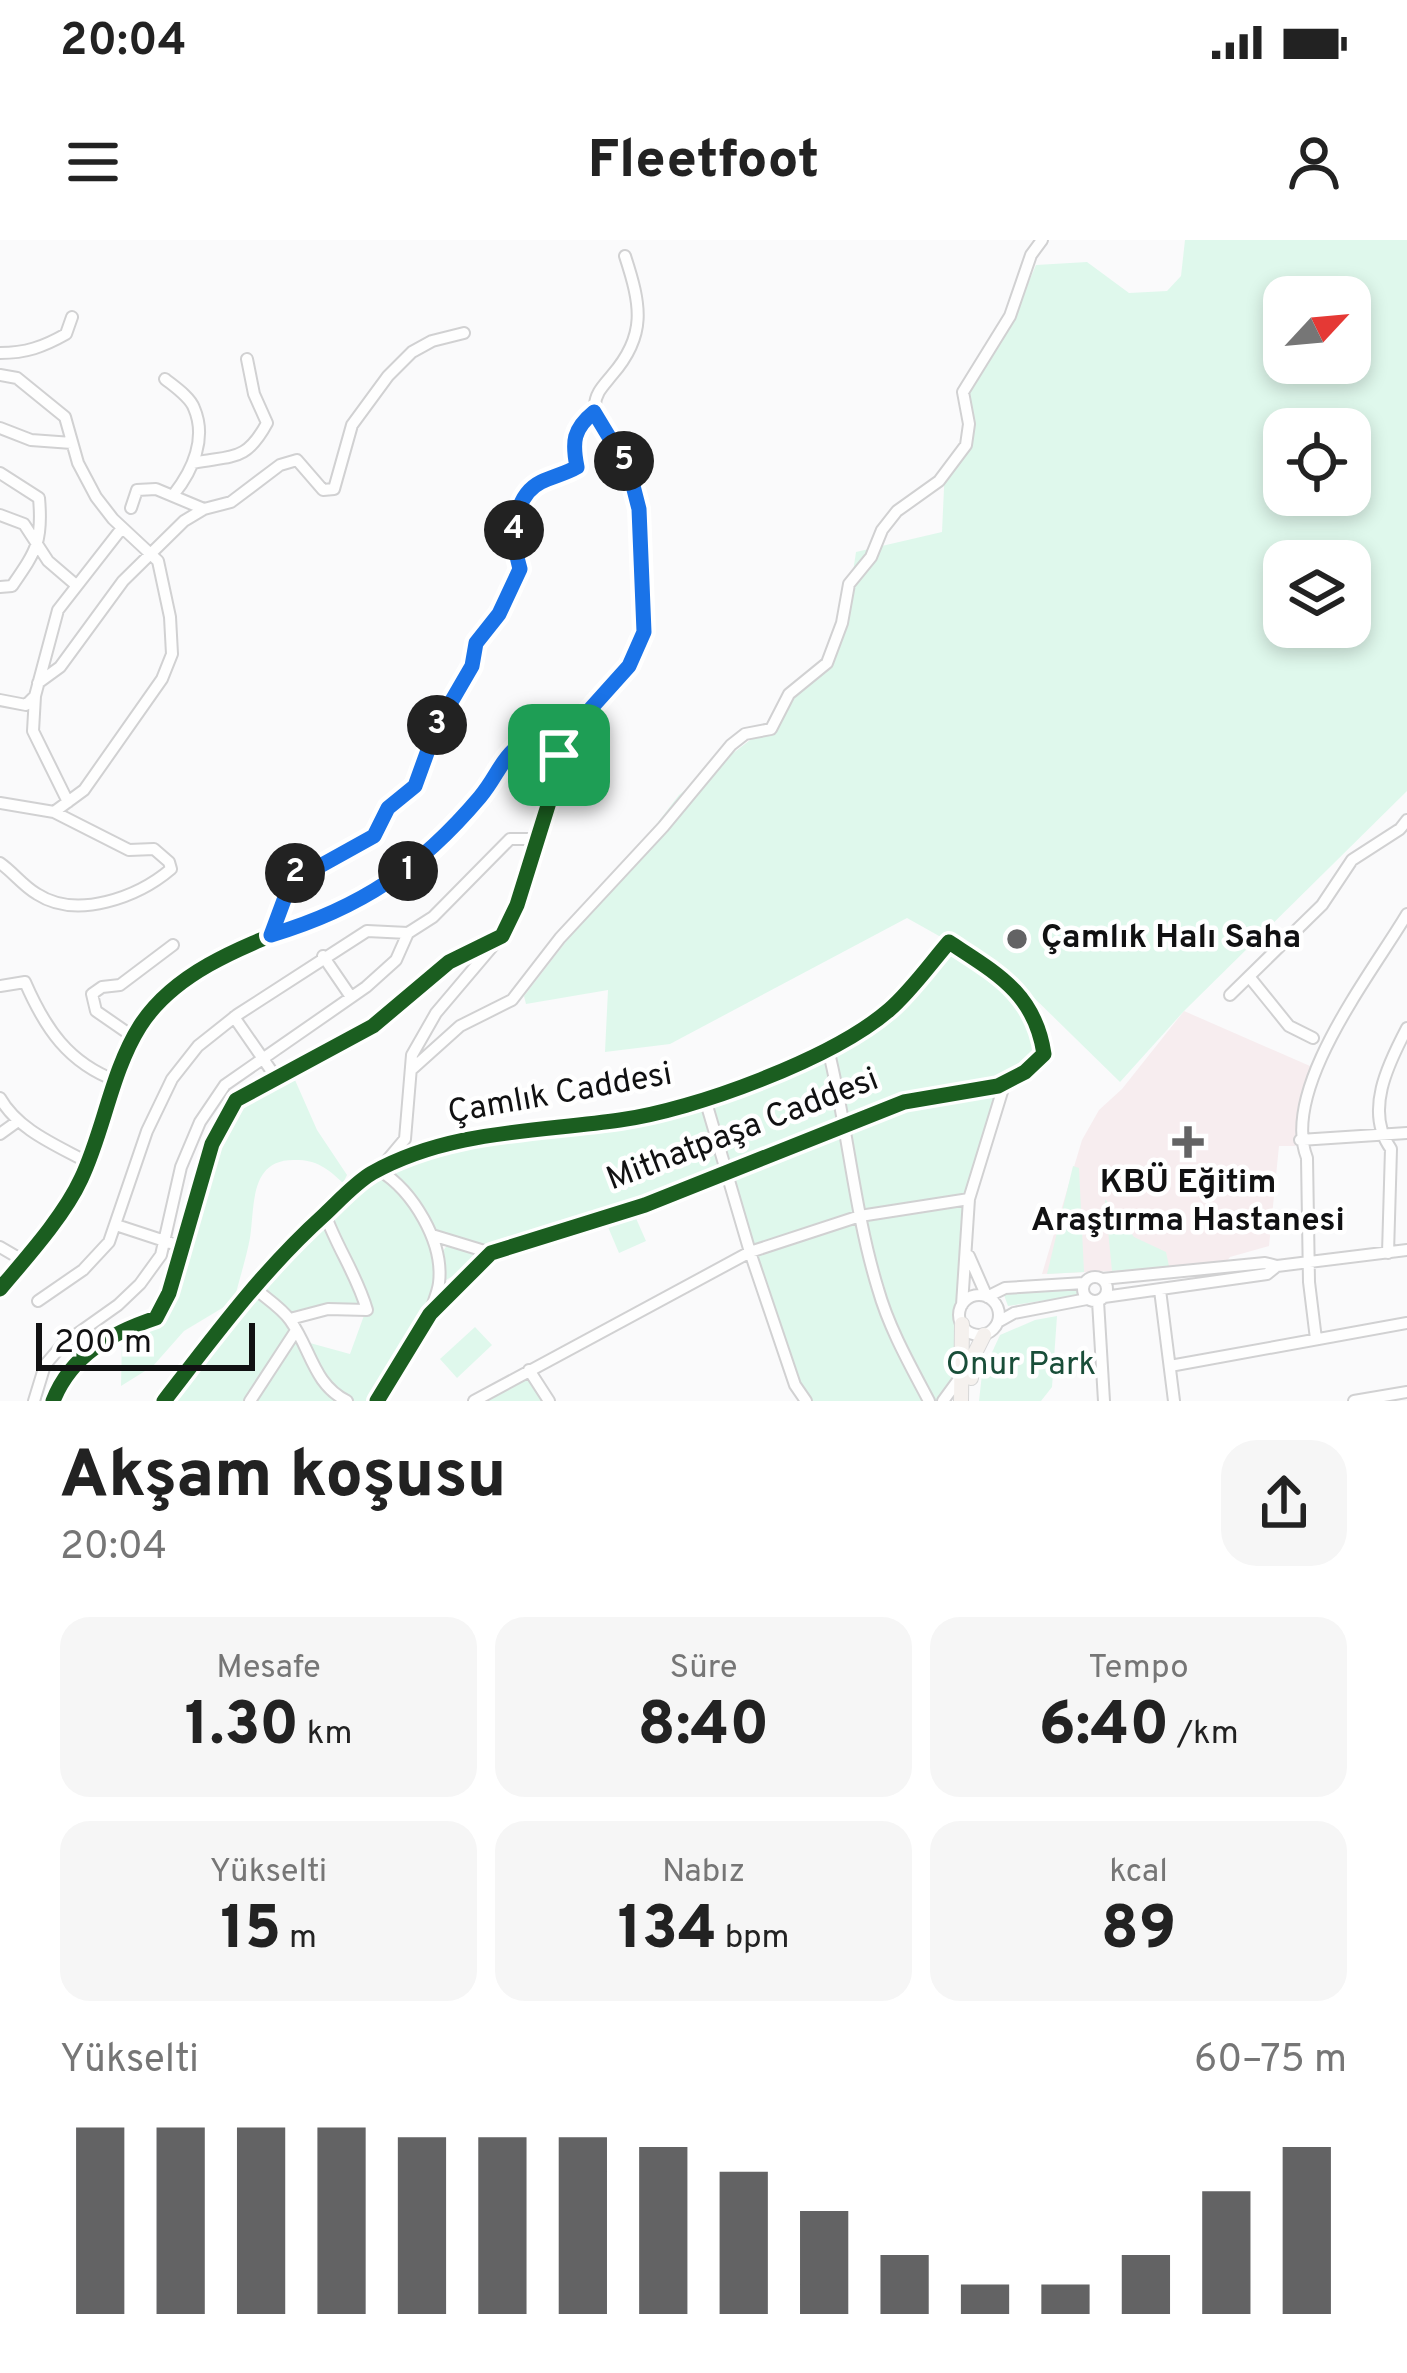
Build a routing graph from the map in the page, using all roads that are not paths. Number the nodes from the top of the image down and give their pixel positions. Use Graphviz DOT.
graph roads {
  1 [pos="1042,240"];
  2 [pos="625,256"];
  3 [pos="72,317"];
  4 [pos="464,333"];
  5 [pos="0,353"];
  6 [pos="247,359"];
  7 [pos="0,375"];
  8 [pos="165,380"];
  9 [pos="594,412"];
  10 [pos="0,428"];
  11 [pos="72,443"];
  12 [pos="193,463"];
  13 [pos="0,473"];
  14 [pos="174,494"];
  15 [pos="131,508"];
  16 [pos="204,509"];
  17 [pos="0,515"];
  18 [pos="122,528"];
  19 [pos="39,547"];
  20 [pos="148,554"];
  21 [pos="76,585"];
  22 [pos="0,587"];
  23 [pos="37,690"];
  24 [pos="0,700"];
  25 [pos="559,755"];
  26 [pos="0,802"];
  27 [pos="68,802"];
  28 [pos="54,812"];
  29 [pos="1407,820"];
  30 [pos="535,839"];
  31 [pos="0,863"];
  32 [pos="1407,914"];
  33 [pos="409,933"];
  34 [pos="271,935"];
  35 [pos="502,935"];
  36 [pos="173,945"];
  37 [pos="323,956"];
  38 [pos="1251,979"];
  39 [pos="0,986"];
  40 [pos="1230,995"];
  41 [pos="351,997"];
  42 [pos="234,1017"];
  43 [pos="1407,1028"];
  44 [pos="135,1038"];
  45 [pos="1313,1038"];
  46 [pos="828,1049"];
  47 [pos="262,1059"];
  48 [pos="411,1070"];
  49 [pos="277,1079"];
  50 [pos="117,1081"];
  51 [pos="1005,1082"];
  52 [pos="0,1098"];
  53 [pos="705,1099"];
  54 [pos="18,1121"];
  55 [pos="847,1124"];
  56 [pos="1407,1133"];
  57 [pos="0,1134"];
  58 [pos="1382,1137"];
  59 [pos="1300,1140"];
  60 [pos="87,1162"];
  61 [pos="379,1170"];
  62 [pos="726,1172"];
  63 [pos="969,1199"];
  64 [pos="325,1214"];
  65 [pos="860,1216"];
  66 [pos="116,1225"];
  67 [pos="432,1235"];
  68 [pos="164,1242"];
  69 [pos="0,1247"];
  70 [pos="183,1247"];
  71 [pos="1407,1250"];
  72 [pos="491,1252"];
  73 [pos="750,1252"];
  74 [pos="968,1252"];
  75 [pos="1388,1253"];
  76 [pos="24,1261"];
  77 [pos="1310,1263"];
  78 [pos="1277,1266"];
  79 [pos="1102,1280"];
  80 [pos="1084,1283"];
  81 [pos="252,1286"];
  82 [pos="1005,1288"];
  83 [pos="0,1289"];
  84 [pos="1160,1290"];
  85 [pos="987,1297"];
  86 [pos="1096,1299"];
  87 [pos="38,1301"];
  88 [pos="962,1305"];
  89 [pos="430,1314"];
  90 [pos="998,1322"];
  91 [pos="1407,1323"];
  92 [pos="962,1324"];
  93 [pos="292,1326"];
  94 [pos="984,1335"];
  95 [pos="1316,1339"];
  96 [pos="973,1357"];
  97 [pos="50,1360"];
  98 [pos="1170,1366"];
  99 [pos="529,1370"];
  100 [pos="964,1372"];
  101 [pos="63,1378"];
  102 [pos="1407,1392"];
  103 [pos="343,1400"];
  104 [pos="34,1401"];
  105 [pos="53,1401"];
  106 [pos="164,1401"];
  107 [pos="250,1401"];
  108 [pos="377,1401"];
  109 [pos="474,1401"];
  110 [pos="549,1401"];
  111 [pos="806,1401"];
  112 [pos="929,1401"];
  113 [pos="943,1401"];
  114 [pos="965,1401"];
  115 [pos="1104,1401"];
  116 [pos="1174,1401"];
  117 [pos="1354,1401"];
  1 -- 48 [label="street"];
  2 -- 9 [label="street"];
  3 -- 5 [label="street"];
  4 -- 16 [label="street"];
  6 -- 12 [label="street"];
  7 -- 11 [label="street"];
  8 -- 12 [label="street"];
  9 -- 25 [label="street"];
  9 -- 34 [label="street"];
  10 -- 11 [label="street"];
  11 -- 18 [label="street"];
  12 -- 14 [label="street"];
  13 -- 19 [label="street"];
  14 -- 15 [label="street"];
  14 -- 16 [label="street"];
  16 -- 20 [label="street"];
  17 -- 19 [label="street"];
  18 -- 20 [label="street"];
  18 -- 21 [label="street"];
  19 -- 21 [label="street"];
  19 -- 22 [label="street"];
  20 -- 23 [label="street"];
  20 -- 27 [label="street"];
  21 -- 23 [label="street"];
  23 -- 24 [label="street"];
  23 -- 27 [label="street"];
  25 -- 30 [label="street"];
  25 -- 34 [label="street"];
  26 -- 28 [label="street"];
  27 -- 28 [label="street"];
  28 -- 31 [label="street"];
  29 -- 38 [label="street"];
  30 -- 33 [label="street"];
  30 -- 35 [label="street"];
  32 -- 59 [label="street"];
  33 -- 37 [label="street"];
  33 -- 41 [label="street"];
  34 -- 44 [label="street"];
  35 -- 48 [label="street"];
  35 -- 49 [label="street"];
  36 -- 44 [label="street"];
  37 -- 41 [label="street"];
  37 -- 42 [label="street"];
  38 -- 40 [label="street"];
  38 -- 45 [label="street"];
  39 -- 50 [label="street"];
  41 -- 47 [label="street"];
  42 -- 47 [label="street"];
  42 -- 66 [label="street"];
  43 -- 58 [label="street"];
  44 -- 50 [label="street"];
  46 -- 51 [label="street, Çamlık Caddesi"];
  46 -- 53 [label="street, Çamlık Caddesi"];
  46 -- 55 [label="street"];
  47 -- 49 [label="street"];
  47 -- 68 [label="street"];
  48 -- 61 [label="street"];
  49 -- 70 [label="street"];
  50 -- 60 [label="street"];
  51 -- 55 [label="street, Mithatpaşa Caddesi"];
  51 -- 63 [label="street"];
  52 -- 54 [label="street"];
  53 -- 61 [label="street, Çamlık Caddesi"];
  53 -- 62 [label="street"];
  54 -- 57 [label="street"];
  54 -- 60 [label="street"];
  55 -- 62 [label="street, Mithatpaşa Caddesi"];
  55 -- 65 [label="street"];
  56 -- 58 [label="street"];
  58 -- 59 [label="street"];
  58 -- 75 [label="street"];
  59 -- 77 [label="street"];
  60 -- 76 [label="street"];
  61 -- 64 [label="street, Çamlık Caddesi"];
  61 -- 67 [label="street"];
  62 -- 72 [label="street, Mithatpaşa Caddesi"];
  62 -- 73 [label="street"];
  63 -- 65 [label="street"];
  63 -- 74 [label="street"];
  64 -- 81 [label="street, Çamlık Caddesi"];
  64 -- 93 [label="street"];
  65 -- 73 [label="street"];
  65 -- 112 [label="street"];
  66 -- 68 [label="street"];
  66 -- 87 [label="street"];
  67 -- 72 [label="street"];
  67 -- 89 [label="street"];
  68 -- 70 [label="street"];
  68 -- 97 [label="street"];
  69 -- 76 [label="street"];
  70 -- 101 [label="street"];
  71 -- 75 [label="street"];
  72 -- 89 [label="street, Mithatpaşa Caddesi"];
  73 -- 99 [label="street"];
  73 -- 111 [label="street"];
  74 -- 82 [label="street"];
  74 -- 85 [label="street"];
  74 -- 88 [label="street"];
  75 -- 77 [label="street"];
  76 -- 83 [label="street"];
  77 -- 78 [label="street"];
  77 -- 95 [label="street"];
  78 -- 79 [label="street"];
  78 -- 84 [label="street"];
  79 -- 80 [label="street"];
  79 -- 86 [label="street"];
  80 -- 82 [label="street"];
  80 -- 86 [label="street"];
  81 -- 93 [label="street"];
  81 -- 106 [label="street, Çamlık Caddesi"];
  82 -- 85 [label="street"];
  84 -- 86 [label="street"];
  84 -- 98 [label="street"];
  85 -- 88 [label="street"];
  85 -- 90 [label="street"];
  86 -- 90 [label="street"];
  86 -- 115 [label="street"];
  88 -- 92 [label="street"];
  89 -- 108 [label="street, Mithatpaşa Caddesi"];
  90 -- 94 [label="street"];
  91 -- 95 [label="street"];
  92 -- 94 [label="street"];
  92 -- 100 [label="main road"];
  93 -- 103 [label="street"];
  93 -- 107 [label="street"];
  94 -- 96 [label="main road"];
  95 -- 98 [label="street"];
  96 -- 100 [label="street"];
  96 -- 114 [label="main road"];
  97 -- 101 [label="street"];
  97 -- 104 [label="street"];
  98 -- 116 [label="street"];
  99 -- 109 [label="street"];
  99 -- 110 [label="street"];
  100 -- 113 [label="street"];
  100 -- 114 [label="main road"];
  101 -- 105 [label="street"];
  102 -- 117 [label="street"];
}
